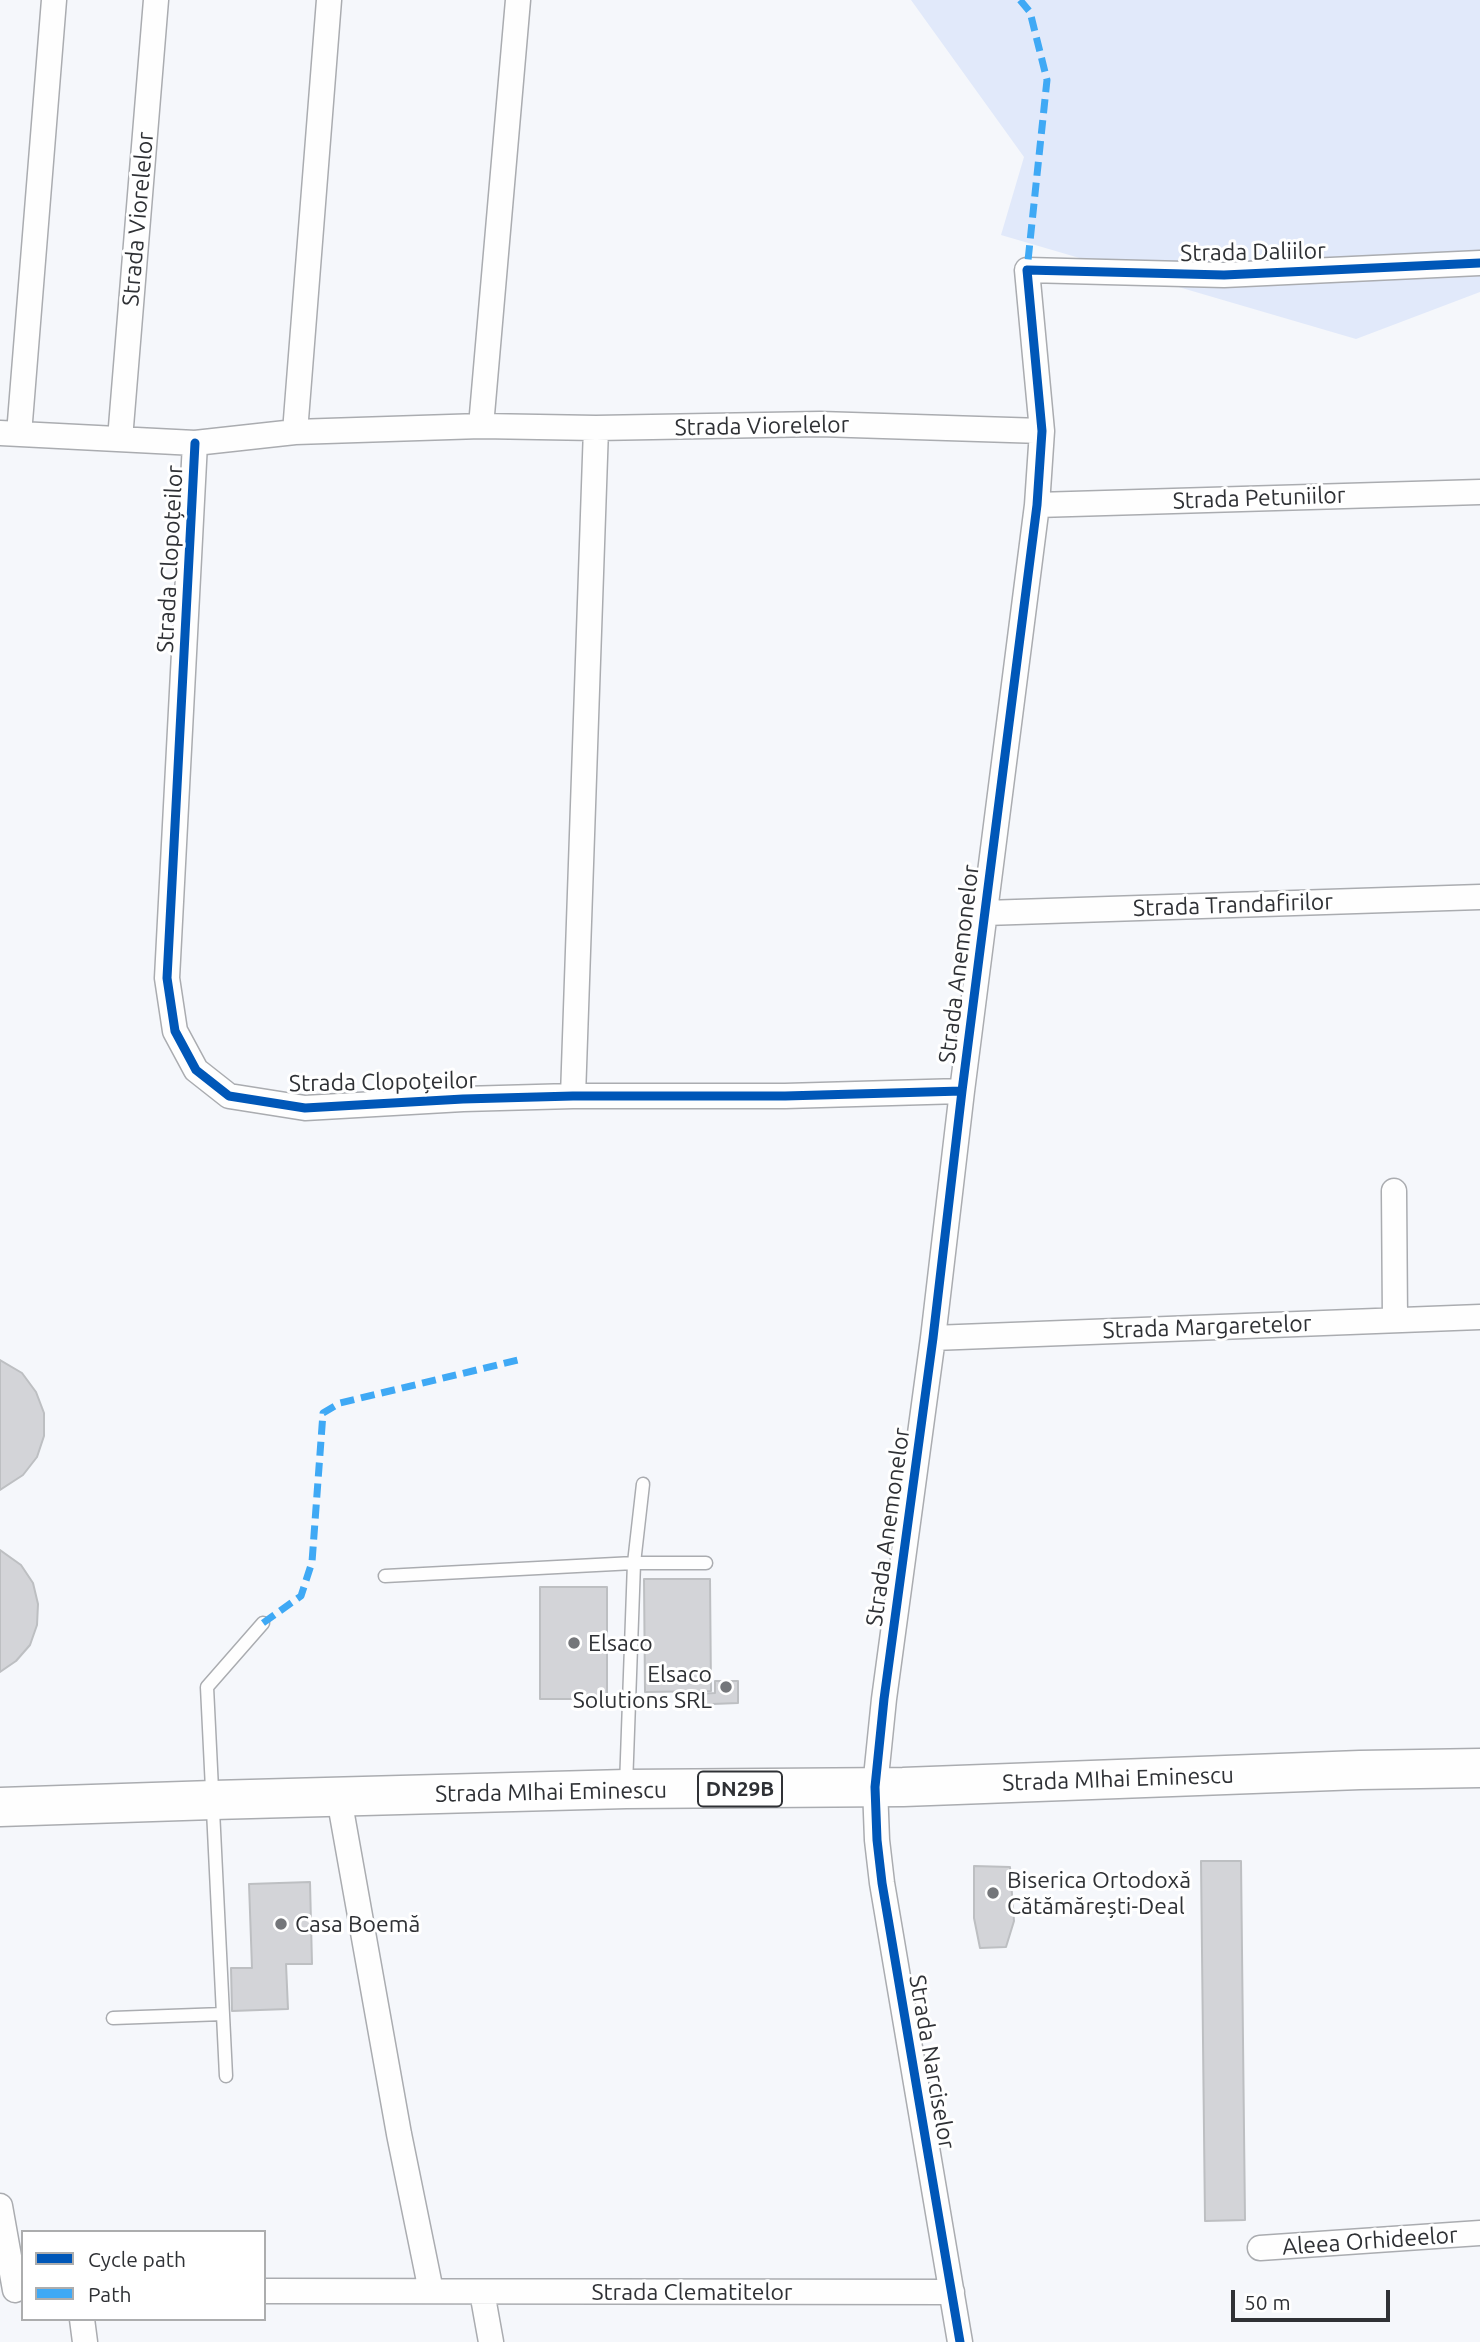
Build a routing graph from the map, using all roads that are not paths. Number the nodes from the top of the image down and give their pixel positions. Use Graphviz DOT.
graph roads {
  1 [pos="54,0"];
  2 [pos="156,0"];
  3 [pos="329,0"];
  4 [pos="518,0"];
  5 [pos="1480,263"];
  6 [pos="1027,270"];
  7 [pos="481,426"];
  8 [pos="596,428"];
  9 [pos="1042,431"];
  10 [pos="295,432"];
  11 [pos="10,433"];
  12 [pos="120,439"];
  13 [pos="195,443"];
  14 [pos="1480,492"];
  15 [pos="1037,505"];
  16 [pos="1480,897"];
  17 [pos="985,914"];
  18 [pos="962,1091"];
  19 [pos="573,1096"];
  20 [pos="1394,1191"];
  21 [pos="1480,1317"];
  22 [pos="1395,1320"];
  23 [pos="933,1338"];
  24 [pos="643,1484"];
  25 [pos="634,1563"];
  26 [pos="706,1563"];
  27 [pos="385,1576"];
  28 [pos="263,1623"];
  29 [pos="1480,1768"];
  30 [pos="875,1787"];
  31 [pos="626,1790"];
  32 [pos="339,1798"];
  33 [pos="213,1800"];
  34 [pos="0,1807"];
  35 [pos="223,2014"];
  36 [pos="113,2018"];
  37 [pos="226,2076"];
  38 [pos="0,2206"];
  39 [pos="1480,2233"];
  40 [pos="1260,2248"];
  41 [pos="12,2290"];
  42 [pos="266,2291"];
  43 [pos="431,2291"];
  44 [pos="482,2292"];
  45 [pos="952,2292"];
  46 [pos="82,2321"];
  47 [pos="85,2342"];
  48 [pos="491,2342"];
  49 [pos="960,2342"];
  1 -- 11 [label="street, Strada Viorelelor"];
  2 -- 12 [label="street, Strada Viorelelor"];
  3 -- 10 [label="street"];
  4 -- 7 [label="street"];
  5 -- 6 [label="street, Strada Daliilor"];
  6 -- 9 [label="street, Strada Anemonelor"];
  7 -- 8 [label="street, Strada Viorelelor"];
  7 -- 10 [label="street, Strada Viorelelor"];
  8 -- 9 [label="street, Strada Viorelelor"];
  8 -- 19 [label="street"];
  9 -- 15 [label="street, Strada Anemonelor"];
  10 -- 13 [label="street, Strada Viorelelor"];
  11 -- 12 [label="street, Strada Viorelelor"];
  12 -- 13 [label="street, Strada Viorelelor"];
  13 -- 19 [label="street, Strada Clopoțeilor"];
  14 -- 15 [label="street, Strada Petuniilor"];
  15 -- 17 [label="street, Strada Anemonelor"];
  16 -- 17 [label="street, Strada Trandafirilor"];
  17 -- 18 [label="street, Strada Anemonelor"];
  18 -- 19 [label="street, Strada Clopoțeilor"];
  18 -- 23 [label="street, Strada Anemonelor"];
  20 -- 22 [label="street"];
  21 -- 22 [label="street, Strada Margaretelor"];
  22 -- 23 [label="street, Strada Margaretelor"];
  23 -- 30 [label="street, Strada Anemonelor"];
  24 -- 25 [label="lane"];
  25 -- 26 [label="lane"];
  25 -- 27 [label="lane"];
  25 -- 31 [label="lane"];
  28 -- 33 [label="lane"];
  29 -- 30 [label="main road, Strada MIhai Eminescu / DN29B"];
  30 -- 31 [label="main road, Strada MIhai Eminescu / DN29B"];
  30 -- 45 [label="street, Strada Narciselor"];
  31 -- 32 [label="main road, Strada MIhai Eminescu / DN29B"];
  32 -- 33 [label="main road, Strada MIhai Eminescu / DN29B"];
  32 -- 43 [label="street"];
  33 -- 34 [label="main road, Strada MIhai Eminescu / DN29B"];
  33 -- 35 [label="lane"];
  35 -- 36 [label="lane"];
  35 -- 37 [label="lane"];
  38 -- 41 [label="street"];
  39 -- 40 [label="street, Aleea Orhideelor"];
  42 -- 43 [label="street, Strada Clematitelor"];
  43 -- 44 [label="street, Strada Clematitelor"];
  44 -- 45 [label="street, Strada Clematitelor"];
  44 -- 48 [label="street"];
  45 -- 49 [label="street, Strada Narciselor"];
  46 -- 47 [label="street"];
}
